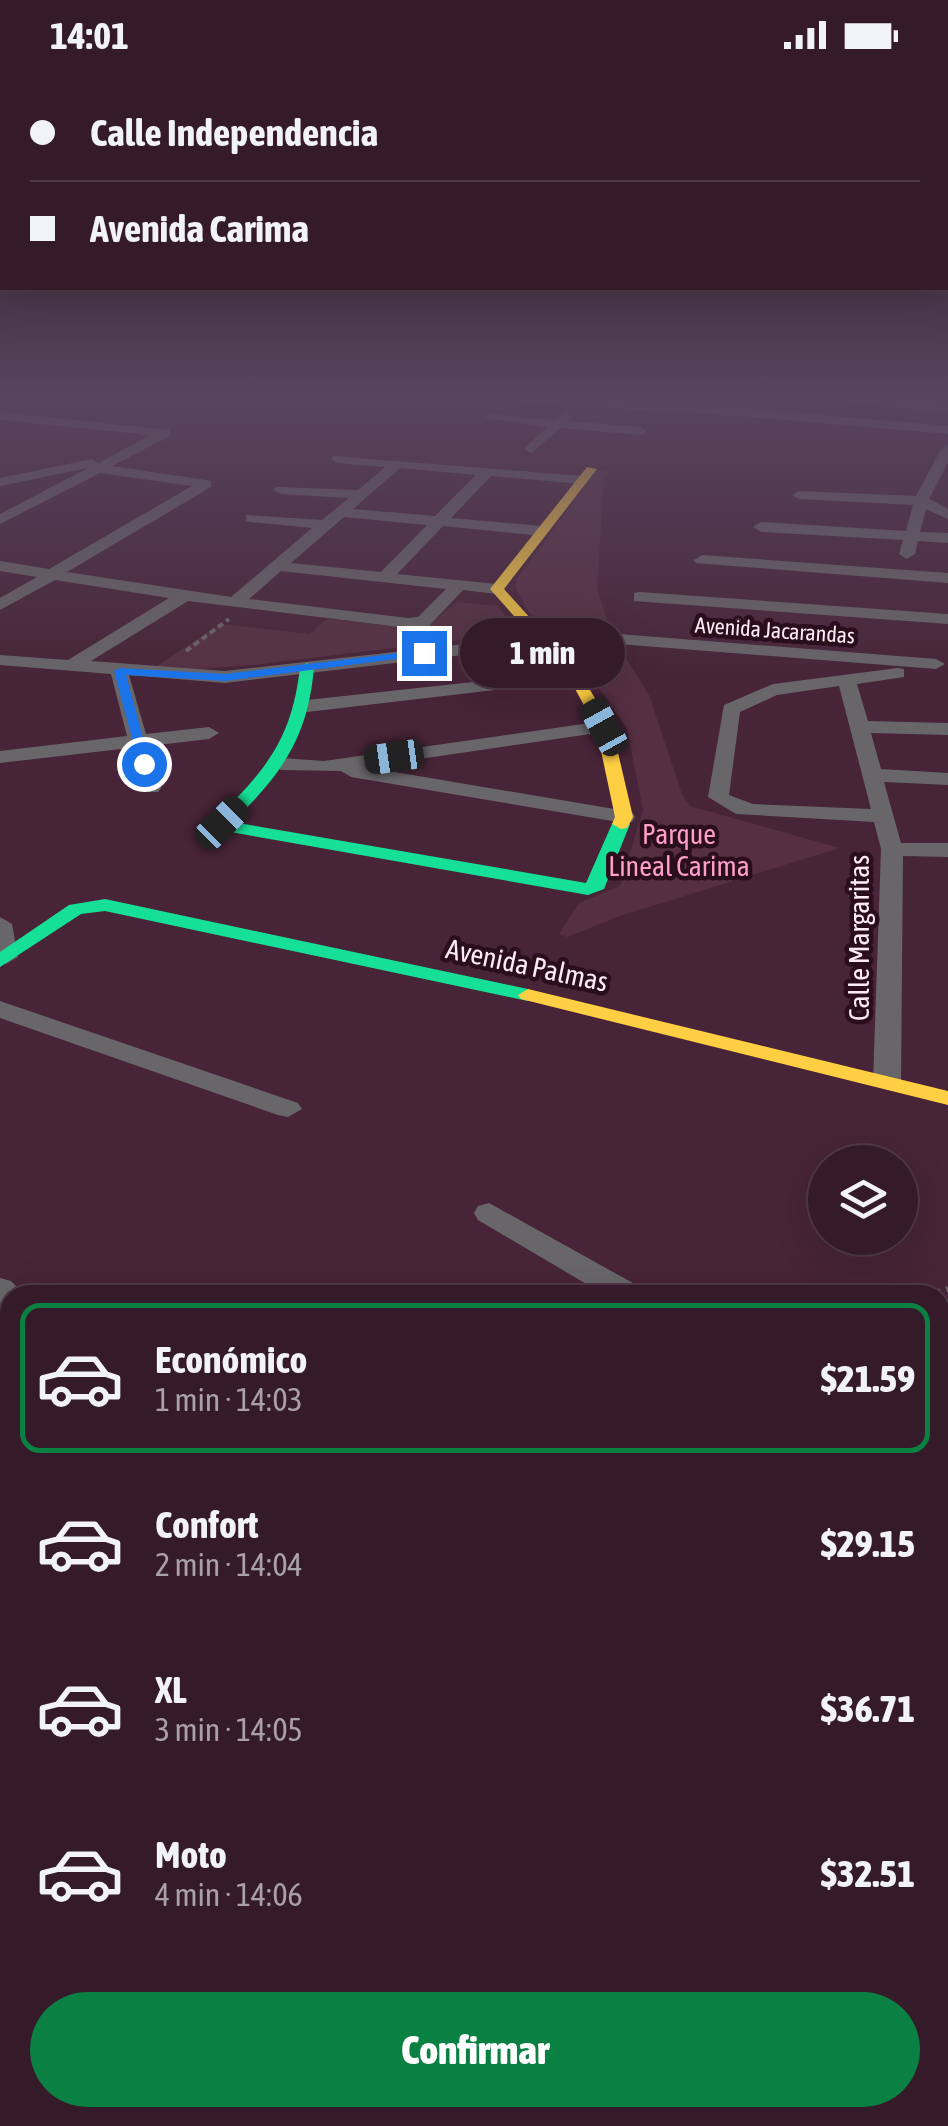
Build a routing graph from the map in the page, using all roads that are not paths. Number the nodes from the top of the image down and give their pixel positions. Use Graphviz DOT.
graph roads {
  1 [pos="51,495"];
  2 [pos="187,495"];
  3 [pos="360,495"];
  4 [pos="465,495"];
  5 [pos="570,495"];
  6 [pos="798,495"];
  7 [pos="924,495"];
  8 [pos="921,501"];
  9 [pos="340,512"];
  10 [pos="948,515"];
  11 [pos="251,518"];
  12 [pos="0,520"];
  13 [pos="439,521"];
  14 [pos="326,525"];
  15 [pos="761,527"];
  16 [pos="542,531"];
  17 [pos="911,536"];
  18 [pos="948,538"];
  19 [pos="702,560"];
  20 [pos="0,566"];
  21 [pos="278,566"];
  22 [pos="53,574"];
  23 [pos="385,577"];
  24 [pos="948,578"];
  25 [pos="459,585"];
  26 [pos="498,589"];
  27 [pos="892,595"];
  28 [pos="185,596"];
  29 [pos="640,598"];
  30 [pos="244,603"];
  31 [pos="0,606"];
  32 [pos="948,619"];
  33 [pos="541,639"];
  34 [pos="0,660"];
  35 [pos="68,667"];
  36 [pos="307,667"];
  37 [pos="944,668"];
  38 [pos="120,671"];
  39 [pos="575,676"];
  40 [pos="846,680"];
  41 [pos="307,706"];
  42 [pos="604,727"];
  43 [pos="859,727"];
  44 [pos="948,729"];
  45 [pos="209,733"];
  46 [pos="138,740"];
  47 [pos="0,757"];
  48 [pos="281,764"];
  49 [pos="324,767"];
  50 [pos="874,775"];
  51 [pos="948,780"];
  52 [pos="151,788"];
  53 [pos="881,816"];
  54 [pos="624,817"];
  55 [pos="892,849"];
  56 [pos="948,850"];
  57 [pos="0,924"];
  58 [pos="2,958"];
  59 [pos="0,1009"];
  60 [pos="887,1082"];
  61 [pos="948,1098"];
  62 [pos="288,1110"];
  63 [pos="489,1213"];
  64 [pos="612,1285"];
  1 -- 12 [label="street"];
  2 -- 22 [label="street"];
  3 -- 9 [label="street"];
  4 -- 13 [label="street"];
  5 -- 16 [label="street"];
  6 -- 8 [label="street"];
  7 -- 8 [label="street"];
  8 -- 10 [label="street"];
  8 -- 17 [label="street"];
  9 -- 13 [label="street"];
  9 -- 14 [label="street"];
  11 -- 14 [label="street"];
  13 -- 16 [label="street"];
  13 -- 23 [label="street"];
  14 -- 21 [label="street"];
  15 -- 17 [label="street"];
  16 -- 26 [label="street"];
  17 -- 18 [label="street"];
  17 -- 27 [label="street"];
  19 -- 27 [label="street"];
  20 -- 22 [label="street"];
  21 -- 23 [label="street"];
  21 -- 30 [label="street"];
  22 -- 28 [label="street"];
  22 -- 31 [label="street"];
  23 -- 25 [label="street"];
  24 -- 27 [label="street"];
  25 -- 26 [label="street"];
  25 -- 30 [label="street"];
  26 -- 33 [label="street"];
  27 -- 29 [label="street"];
  27 -- 32 [label="street"];
  28 -- 30 [label="street"];
  28 -- 35 [label="street"];
  33 -- 36 [label="street, Avenida Jacarandas"];
  33 -- 37 [label="street, Avenida Jacarandas"];
  33 -- 39 [label="street"];
  34 -- 35 [label="street, Avenida Jacarandas"];
  35 -- 38 [label="street, Avenida Jacarandas"];
  36 -- 38 [label="street, Avenida Jacarandas"];
  36 -- 41 [label="street"];
  37 -- 40 [label="street"];
  38 -- 46 [label="street"];
  39 -- 41 [label="street"];
  39 -- 42 [label="street"];
  40 -- 43 [label="street, Calle Margaritas"];
  40 -- 53 [label="street"];
  41 -- 48 [label="street"];
  42 -- 49 [label="street"];
  42 -- 54 [label="street"];
  43 -- 44 [label="street"];
  43 -- 50 [label="street, Calle Margaritas"];
  45 -- 46 [label="street"];
  46 -- 47 [label="street"];
  46 -- 52 [label="street"];
  48 -- 49 [label="street"];
  48 -- 54 [label="street"];
  49 -- 54 [label="street"];
  50 -- 51 [label="street"];
  50 -- 53 [label="street, Calle Margaritas"];
  53 -- 55 [label="street, Calle Margaritas"];
  55 -- 56 [label="street"];
  55 -- 60 [label="street, Calle Margaritas"];
  57 -- 58 [label="street"];
  58 -- 60 [label="street, Avenida Palmas"];
  59 -- 62 [label="street"];
  60 -- 61 [label="street, Avenida Palmas"];
  63 -- 64 [label="street"];
}
